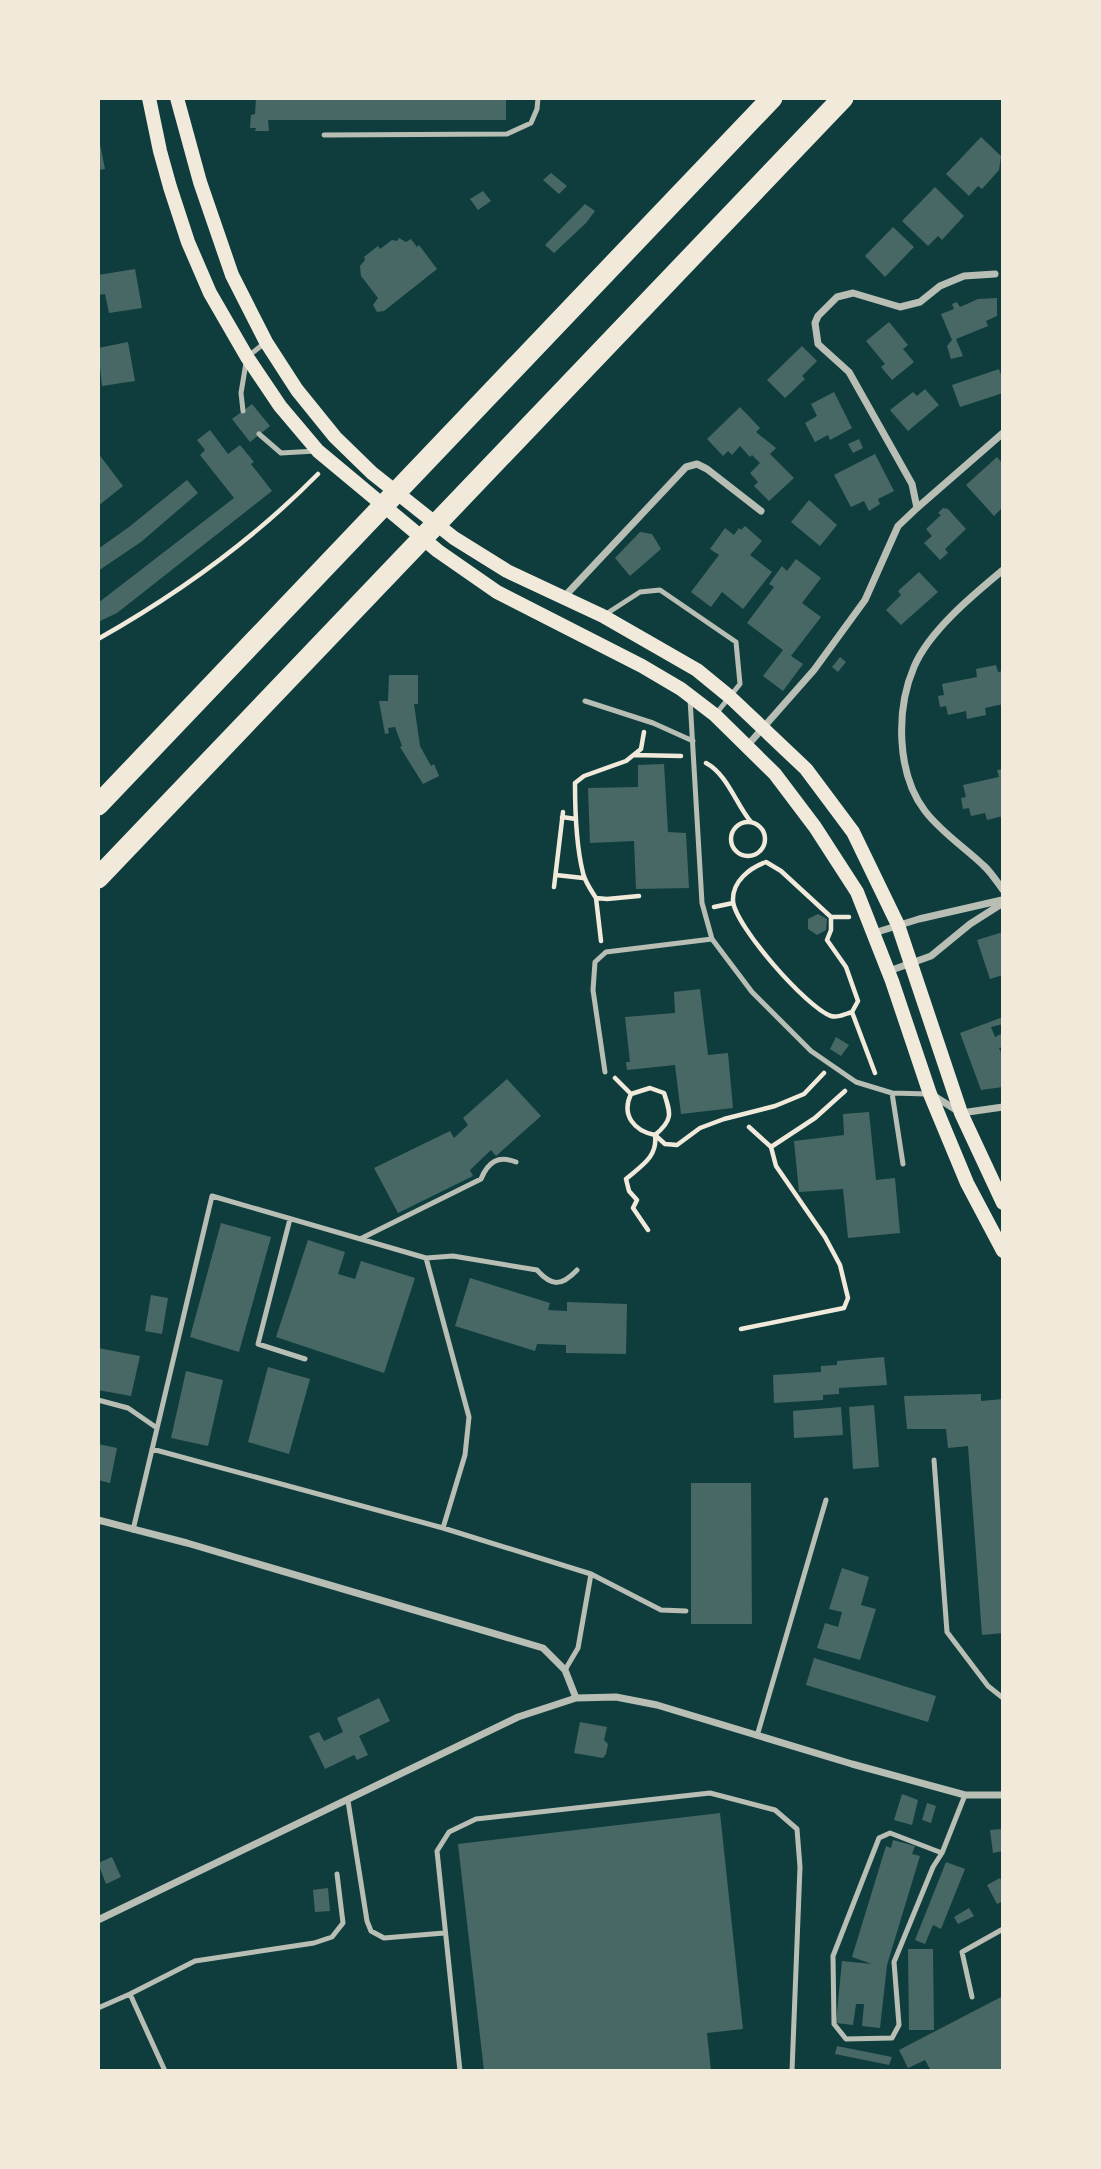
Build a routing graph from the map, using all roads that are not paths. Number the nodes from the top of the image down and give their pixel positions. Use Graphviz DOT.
graph roads {
  1 [pos="149,98"];
  2 [pos="177,98"];
  3 [pos="538,98"];
  4 [pos="772,98"];
  5 [pos="843,98"];
  6 [pos="324,135"];
  7 [pos="995,274"];
  8 [pos="266,342"];
  9 [pos="247,357"];
  10 [pos="243,411"];
  11 [pos="1003,433"];
  12 [pos="259,434"];
  13 [pos="318,451"];
  14 [pos="917,508"];
  15 [pos="761,511"];
  16 [pos="1003,570"];
  17 [pos="563,597"];
  18 [pos="603,616"];
  19 [pos="690,696"];
  20 [pos="730,697"];
  21 [pos="585,701"];
  22 [pos="715,715"];
  23 [pos="764,728"];
  24 [pos="693,741"];
  25 [pos="747,746"];
  26 [pos="98,805"];
  27 [pos="98,878"];
  28 [pos="1003,890"];
  29 [pos="1003,901"];
  30 [pos="898,925"];
  31 [pos="874,933"];
  32 [pos="712,939"];
  33 [pos="912,963"];
  34 [pos="888,971"];
  35 [pos="606,1072"];
  36 [pos="892,1093"];
  37 [pos="930,1094"];
  38 [pos="1003,1107"];
  39 [pos="961,1113"];
  40 [pos="516,1162"];
  41 [pos="903,1164"];
  42 [pos="1003,1203"];
  43 [pos="290,1219"];
  44 [pos="359,1239"];
  45 [pos="1003,1251"];
  46 [pos="426,1258"];
  47 [pos="577,1270"];
  48 [pos="305,1359"];
  49 [pos="98,1401"];
  50 [pos="157,1428"];
  51 [pos="152,1449"];
  52 [pos="934,1460"];
  53 [pos="826,1500"];
  54 [pos="98,1520"];
  55 [pos="443,1528"];
  56 [pos="133,1530"];
  57 [pos="591,1574"];
  58 [pos="686,1611"];
  59 [pos="565,1670"];
  60 [pos="576,1698"];
  61 [pos="1003,1698"];
  62 [pos="757,1736"];
  63 [pos="965,1795"];
  64 [pos="1003,1795"];
  65 [pos="348,1801"];
  66 [pos="942,1853"];
  67 [pos="337,1874"];
  68 [pos="98,1920"];
  69 [pos="1003,1929"];
  70 [pos="444,1933"];
  71 [pos="130,1994"];
  72 [pos="972,1997"];
  73 [pos="98,2008"];
  74 [pos="165,2071"];
  75 [pos="460,2071"];
  76 [pos="792,2071"];
  1 -- 9 [label="main road"];
  2 -- 8 [label="main road"];
  3 -- 6 [label="lane"];
  4 -- 26 [label="highway"];
  5 -- 27 [label="highway"];
  7 -- 14 [label="street"];
  8 -- 9 [label="lane"];
  8 -- 17 [label="main road"];
  9 -- 10 [label="lane"];
  9 -- 13 [label="main road"];
  11 -- 14 [label="street"];
  12 -- 13 [label="lane"];
  13 -- 19 [label="main road"];
  14 -- 23 [label="street"];
  15 -- 17 [label="street"];
  16 -- 28 [label="street"];
  17 -- 18 [label="main road"];
  18 -- 20 [label="main road"];
  18 -- 20 [label="lane"];
  19 -- 22 [label="main road"];
  19 -- 24 [label="lane"];
  20 -- 22 [label="lane"];
  20 -- 23 [label="main road"];
  21 -- 24 [label="lane"];
  22 -- 25 [label="main road"];
  23 -- 25 [label="street"];
  23 -- 30 [label="main road"];
  24 -- 32 [label="lane"];
  25 -- 31 [label="main road"];
  29 -- 30 [label="street"];
  29 -- 33 [label="street"];
  30 -- 31 [label="street"];
  30 -- 33 [label="main road"];
  31 -- 34 [label="main road"];
  32 -- 35 [label="lane"];
  32 -- 36 [label="lane"];
  33 -- 34 [label="street"];
  33 -- 39 [label="main road"];
  34 -- 37 [label="main road"];
  36 -- 37 [label="lane"];
  36 -- 41 [label="lane"];
  37 -- 39 [label="street"];
  37 -- 45 [label="main road"];
  38 -- 39 [label="street"];
  39 -- 42 [label="main road"];
  40 -- 44 [label="lane"];
  43 -- 44 [label="lane"];
  43 -- 48 [label="lane"];
  43 -- 50 [label="lane"];
  44 -- 46 [label="lane"];
  46 -- 47 [label="lane"];
  46 -- 55 [label="lane"];
  49 -- 50 [label="lane"];
  50 -- 51 [label="lane"];
  51 -- 55 [label="lane"];
  51 -- 56 [label="lane"];
  52 -- 61 [label="lane"];
  53 -- 62 [label="lane"];
  54 -- 56 [label="street"];
  55 -- 57 [label="lane"];
  56 -- 59 [label="street"];
  57 -- 58 [label="lane"];
  57 -- 59 [label="lane"];
  59 -- 60 [label="street"];
  60 -- 62 [label="street"];
  60 -- 65 [label="street"];
  62 -- 63 [label="street"];
  63 -- 64 [label="street"];
  63 -- 66 [label="lane"];
  65 -- 68 [label="street"];
  65 -- 70 [label="lane"];
  66 -- 66 [label="lane"];
  67 -- 71 [label="lane"];
  69 -- 72 [label="lane"];
  70 -- 75 [label="lane"];
  70 -- 76 [label="lane"];
  71 -- 73 [label="lane"];
  71 -- 74 [label="lane"];
}
